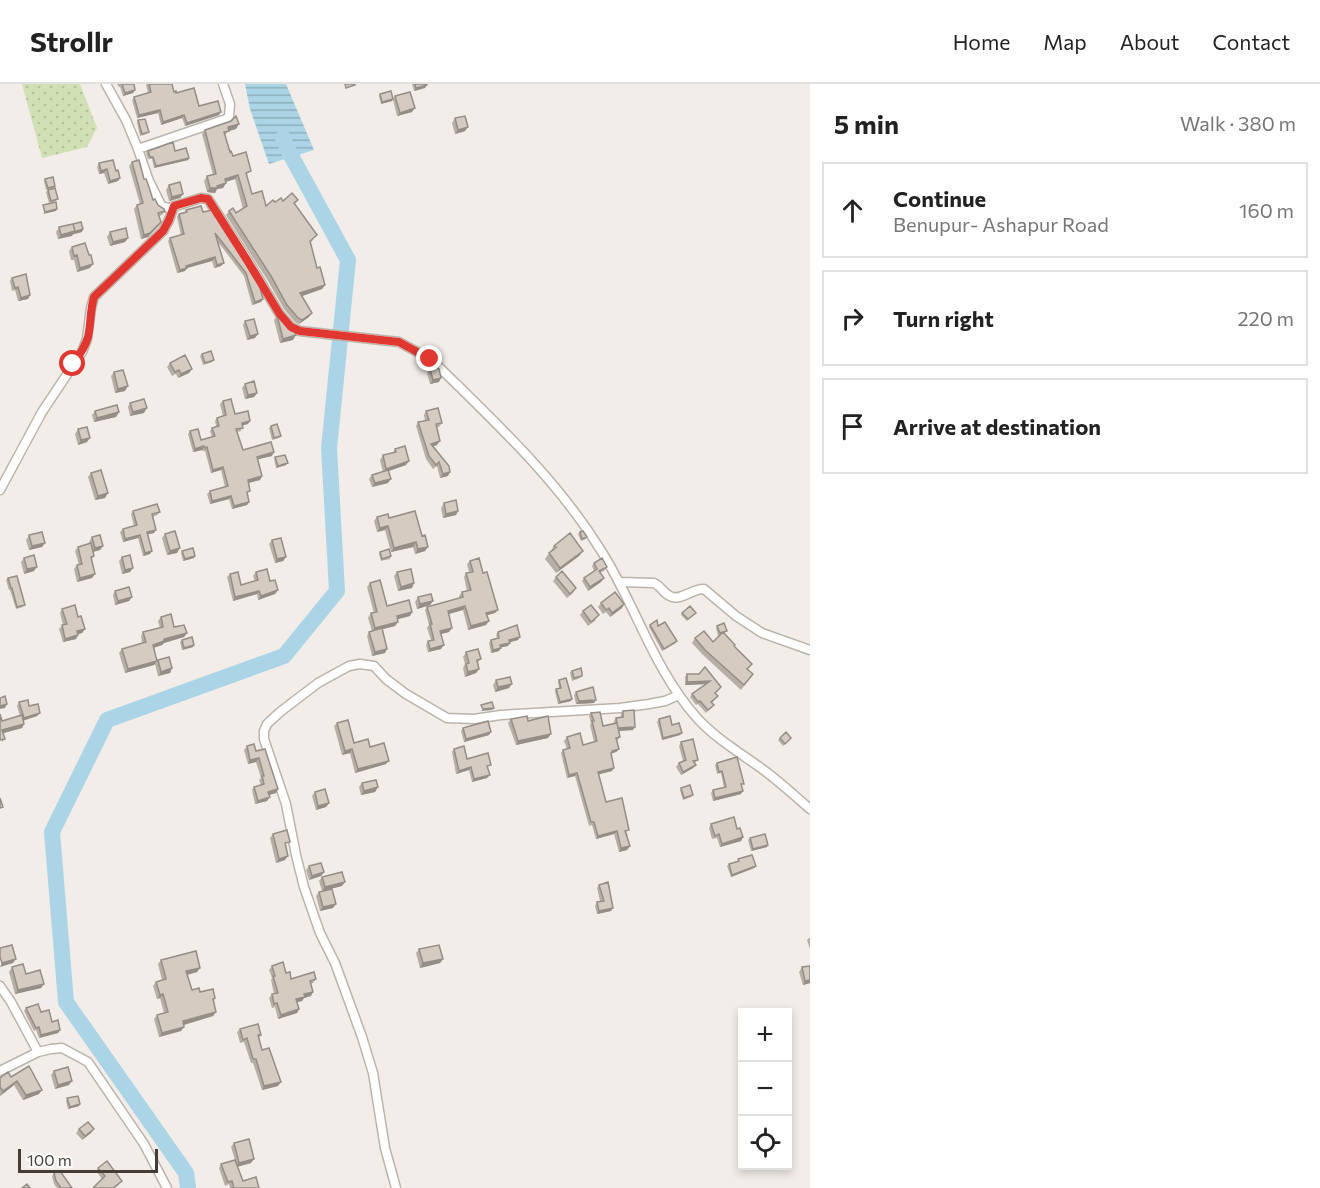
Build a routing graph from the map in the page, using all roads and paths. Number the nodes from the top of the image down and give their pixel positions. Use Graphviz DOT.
graph roads {
  1 [pos="106,84"];
  2 [pos="223,84"];
  3 [pos="138,149"];
  4 [pos="174,206"];
  5 [pos="0,490"];
  6 [pos="620,582"];
  7 [pos="810,650"];
  8 [pos="679,694"];
  9 [pos="810,809"];
  10 [pos="0,986"];
  11 [pos="38,1052"];
  12 [pos="0,1071"];
  13 [pos="167,1188"];
  14 [pos="396,1188"];
  1 -- 3 [label="street"];
  2 -- 3 [label="street"];
  3 -- 4 [label="street"];
  4 -- 5 [label="street"];
  4 -- 6 [label="street"];
  6 -- 7 [label="street"];
  6 -- 8 [label="street"];
  8 -- 9 [label="street"];
  8 -- 14 [label="street"];
  10 -- 11 [label="street"];
  11 -- 12 [label="street"];
  11 -- 13 [label="street"];
}
